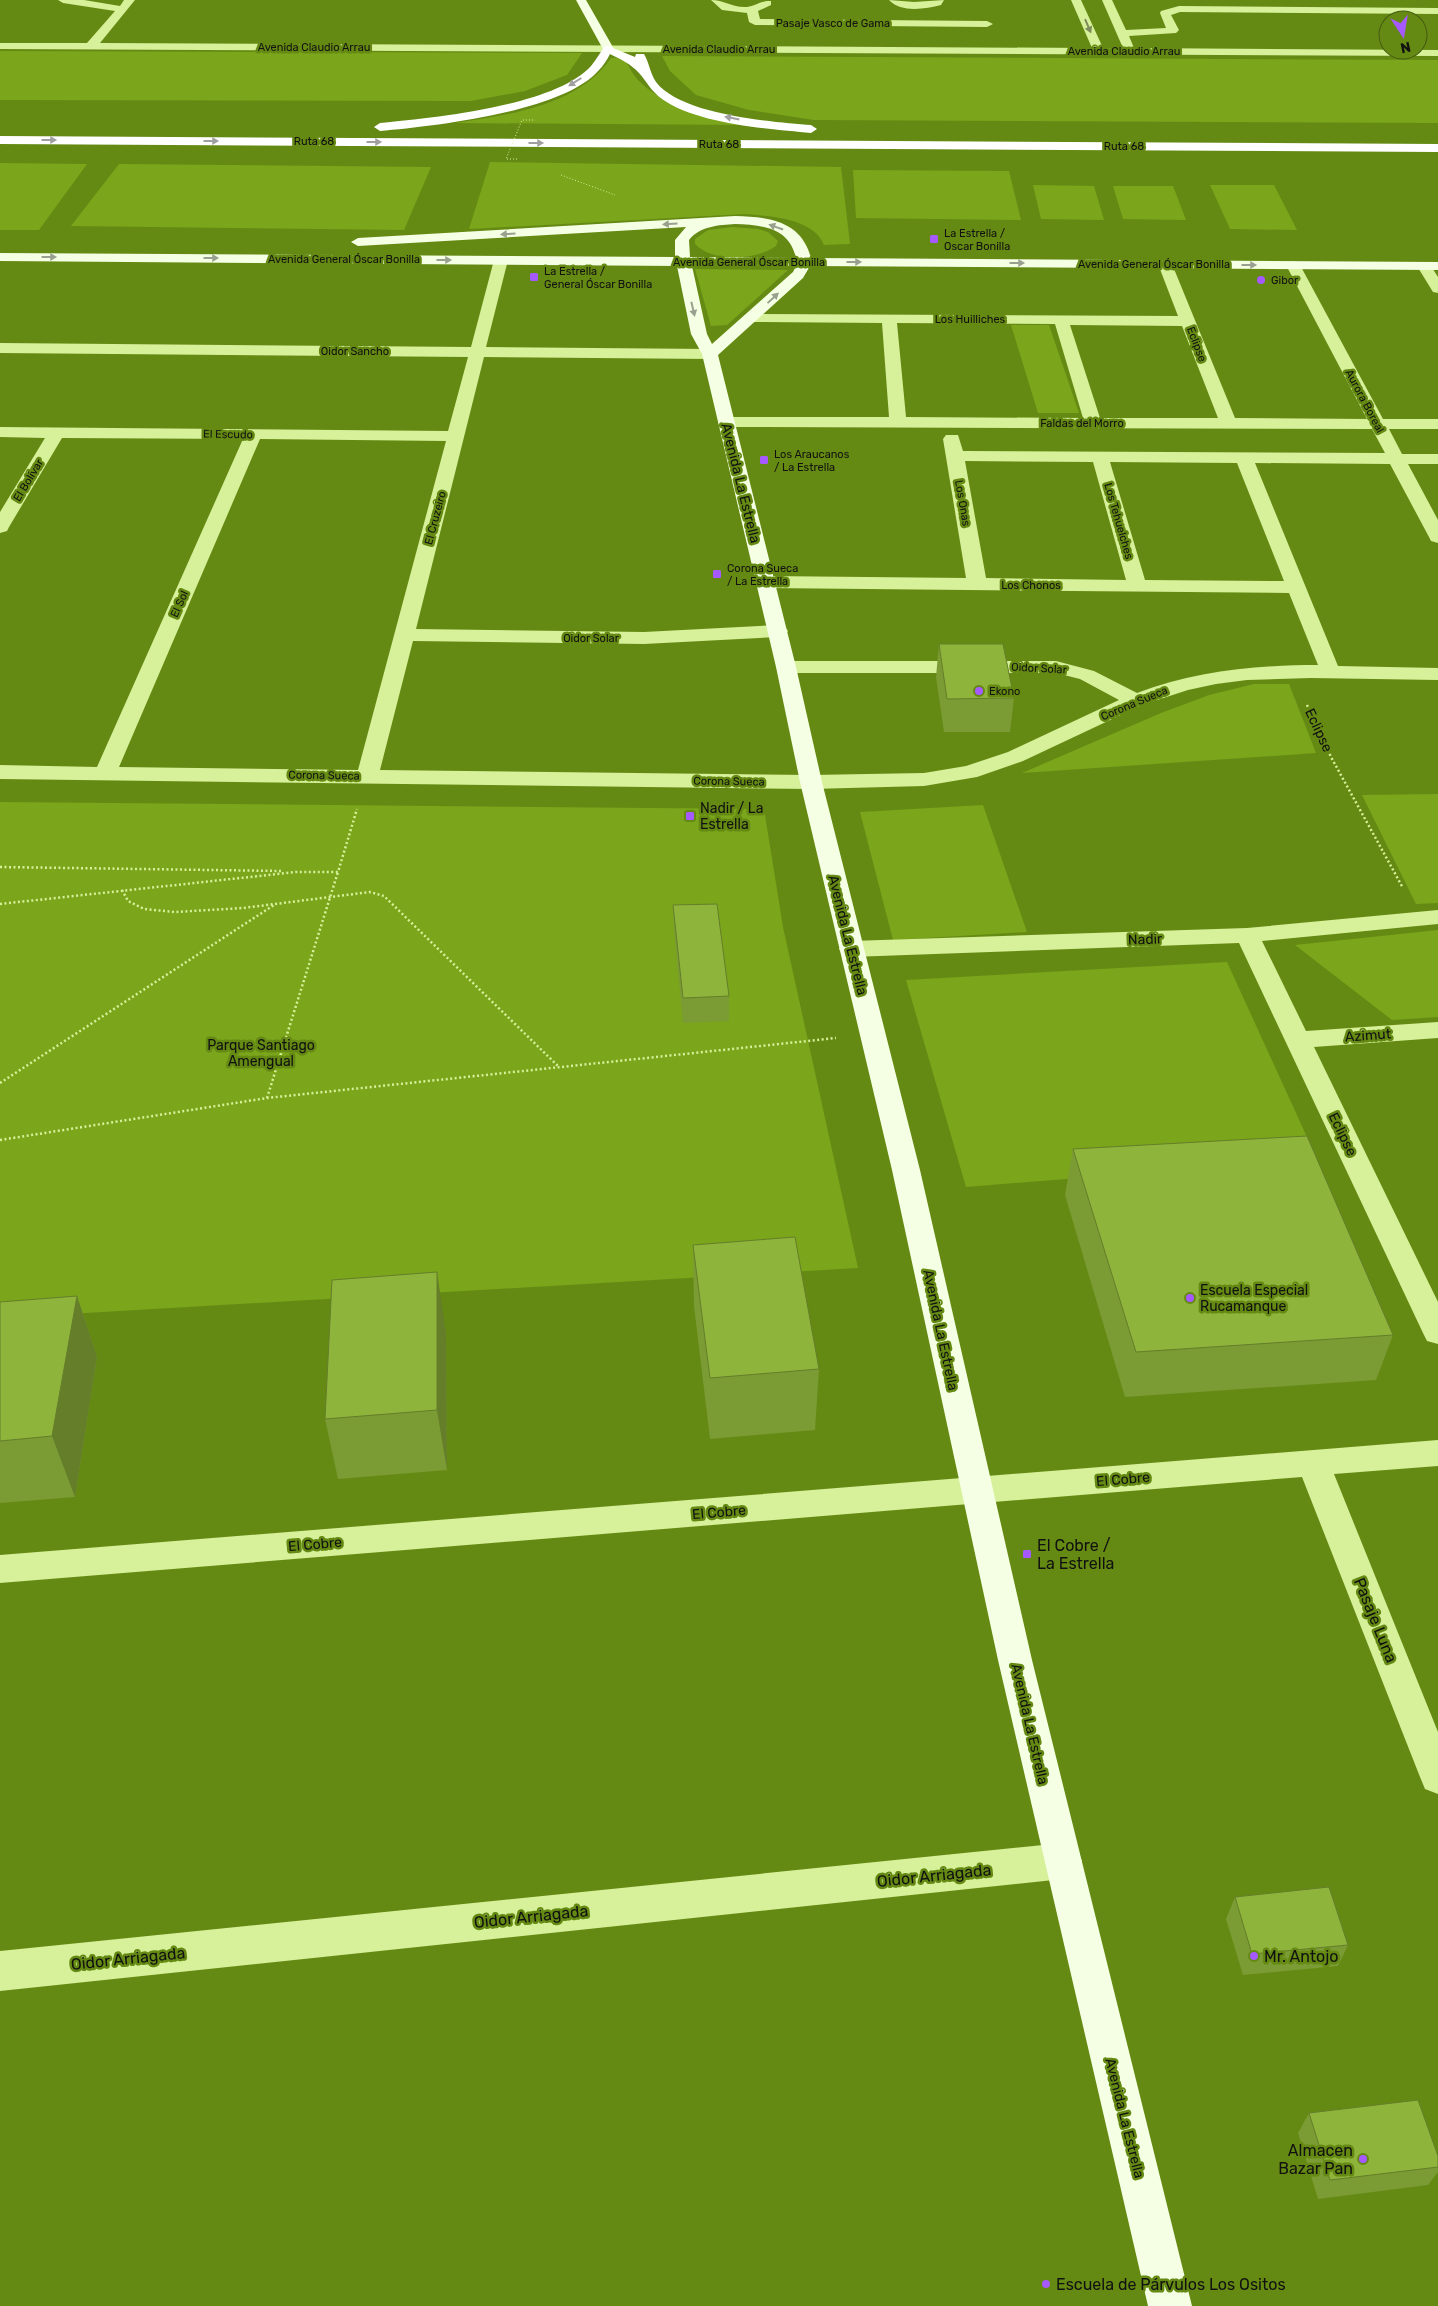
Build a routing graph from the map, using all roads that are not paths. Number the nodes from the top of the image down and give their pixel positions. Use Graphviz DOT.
graph roads {
  1 [pos="63,0"];
  2 [pos="130,0"];
  3 [pos="581,0"];
  4 [pos="716,0"];
  5 [pos="767,0"];
  6 [pos="894,0"];
  7 [pos="939,0"];
  8 [pos="1076,0"];
  9 [pos="1107,0"];
  10 [pos="919,5"];
  11 [pos="121,9"];
  12 [pos="752,9"];
  13 [pos="1438,11"];
  14 [pos="923,24"];
  15 [pos="987,24"];
  16 [pos="1122,33"];
  17 [pos="0,46"];
  18 [pos="91,46"];
  19 [pos="608,49"];
  20 [pos="638,49"];
  21 [pos="1099,51"];
  22 [pos="1130,52"];
  23 [pos="1438,53"];
  24 [pos="645,72"];
  25 [pos="0,127"];
  26 [pos="364,128"];
  27 [pos="467,130"];
  28 [pos="724,131"];
  29 [pos="0,140"];
  30 [pos="1438,148"];
  31 [pos="718,221"];
  32 [pos="346,242"];
  33 [pos="1438,255"];
  34 [pos="0,257"];
  35 [pos="803,257"];
  36 [pos="501,260"];
  37 [pos="683,261"];
  38 [pos="1165,264"];
  39 [pos="1293,265"];
  40 [pos="1431,266"];
  41 [pos="1438,289"];
  42 [pos="752,317"];
  43 [pos="889,318"];
  44 [pos="1061,320"];
  45 [pos="1188,321"];
  46 [pos="0,348"];
  47 [pos="478,352"];
  48 [pos="710,354"];
  49 [pos="726,422"];
  50 [pos="898,422"];
  51 [pos="950,422"];
  52 [pos="1093,423"];
  53 [pos="1228,423"];
  54 [pos="1378,424"];
  55 [pos="1438,424"];
  56 [pos="0,432"];
  57 [pos="56,433"];
  58 [pos="254,434"];
  59 [pos="456,436"];
  60 [pos="955,456"];
  61 [pos="1100,457"];
  62 [pos="1244,458"];
  63 [pos="1396,459"];
  64 [pos="1438,459"];
  65 [pos="0,527"];
  66 [pos="1438,537"];
  67 [pos="766,582"];
  68 [pos="977,584"];
  69 [pos="1137,586"];
  70 [pos="1297,587"];
  71 [pos="778,631"];
  72 [pos="404,635"];
  73 [pos="786,667"];
  74 [pos="1331,673"];
  75 [pos="1438,674"];
  76 [pos="1136,700"];
  77 [pos="0,772"];
  78 [pos="105,773"];
  79 [pos="368,775"];
  80 [pos="810,782"];
  81 [pos="1429,918"];
  82 [pos="1247,935"];
  83 [pos="851,949"];
  84 [pos="1438,1030"];
  85 [pos="1298,1040"];
  86 [pos="1438,1333"];
  87 [pos="1438,1453"];
  88 [pos="1314,1463"];
  89 [pos="977,1492"];
  90 [pos="0,1569"];
  91 [pos="1438,1777"];
  92 [pos="1063,1861"];
  93 [pos="0,1971"];
  94 [pos="1170,2306"];
  1 -- 11 [label="street"];
  2 -- 11 [label="street"];
  3 -- 19 [label="main road"];
  4 -- 12 [label="street"];
  5 -- 12 [label="street, Pasaje Vasco de Gama"];
  6 -- 10 [label="street, Pasaje Vasco de Gama"];
  7 -- 10 [label="street, Pasaje Vasco de Gama"];
  8 -- 21 [label="street, one-way"];
  9 -- 16 [label="street"];
  10 -- 14 [label="street"];
  11 -- 18 [label="street"];
  12 -- 14 [label="street, Pasaje Vasco de Gama"];
  13 -- 16 [label="street"];
  14 -- 15 [label="street, Pasaje Vasco de Gama"];
  16 -- 22 [label="street"];
  17 -- 18 [label="street, Avenida Claudio Arrau"];
  18 -- 19 [label="street, Avenida Claudio Arrau"];
  19 -- 20 [label="street, Avenida Claudio Arrau"];
  19 -- 24 [label="highway"];
  19 -- 26 [label="highway, one-way"];
  20 -- 21 [label="street, Avenida Claudio Arrau"];
  20 -- 24 [label="highway"];
  21 -- 22 [label="street, Avenida Claudio Arrau"];
  22 -- 23 [label="street, Avenida Claudio Arrau"];
  28 -- 24 [label="highway, Ruta 68, one-way"];
  25 -- 27 [label="highway, Ruta 68"];
  29 -- 30 [label="highway, Ruta 68, one-way"];
  31 -- 32 [label="main road, Avenida General Óscar Bonilla, one-way"];
  35 -- 31 [label="main road, Avenida La Estrella, one-way"];
  31 -- 37 [label="main road, Avenida La Estrella"];
  33 -- 35 [label="main road, Avenida General Óscar Bonilla"];
  34 -- 36 [label="main road, Avenida General Óscar Bonilla, one-way"];
  35 -- 37 [label="main road, Avenida General Óscar Bonilla"];
  35 -- 38 [label="main road, Avenida General Óscar Bonilla, one-way"];
  42 -- 35 [label="main road, one-way"];
  36 -- 37 [label="main road, Avenida General Óscar Bonilla"];
  36 -- 47 [label="street, El Cruzeiro"];
  37 -- 48 [label="main road, Avenida La Estrella, one-way"];
  38 -- 39 [label="main road, Avenida General Óscar Bonilla, one-way"];
  38 -- 45 [label="street, Eclipse"];
  39 -- 40 [label="main road, Avenida General Óscar Bonilla"];
  39 -- 54 [label="street, Aurora Boreal"];
  40 -- 41 [label="street"];
  42 -- 43 [label="street, Los Huilliches"];
  42 -- 48 [label="main road"];
  43 -- 44 [label="street, Los Huilliches"];
  43 -- 50 [label="street"];
  44 -- 45 [label="street, Los Huilliches"];
  44 -- 52 [label="street"];
  45 -- 53 [label="street, Eclipse"];
  46 -- 47 [label="street, Oidor Sancho"];
  47 -- 48 [label="street, Oidor Sancho"];
  47 -- 59 [label="street, El Cruzeiro"];
  48 -- 49 [label="main road, Avenida La Estrella"];
  49 -- 50 [label="street, Faldas del Morro"];
  49 -- 67 [label="main road, Avenida La Estrella"];
  50 -- 51 [label="street, Faldas del Morro"];
  51 -- 52 [label="street, Faldas del Morro"];
  51 -- 60 [label="street, Los Onas"];
  52 -- 53 [label="street, Faldas del Morro"];
  53 -- 54 [label="street, Faldas del Morro"];
  54 -- 55 [label="street, Faldas del Morro"];
  54 -- 63 [label="street, Aurora Boreal"];
  56 -- 57 [label="street, El Escudo"];
  57 -- 58 [label="street, El Escudo"];
  57 -- 65 [label="street, El Bolívar"];
  58 -- 59 [label="street, El Escudo"];
  58 -- 78 [label="street, El Sol"];
  59 -- 72 [label="street, El Cruzeiro"];
  60 -- 61 [label="street"];
  60 -- 68 [label="street, Los Onas"];
  61 -- 62 [label="street"];
  61 -- 69 [label="street, Los Tehuelches"];
  62 -- 63 [label="street"];
  62 -- 70 [label="street"];
  63 -- 64 [label="street"];
  63 -- 66 [label="street, Aurora Boreal"];
  67 -- 68 [label="street, Los Chonos"];
  67 -- 71 [label="main road, Avenida La Estrella"];
  68 -- 69 [label="street, Los Chonos"];
  69 -- 70 [label="street, Los Chonos"];
  70 -- 74 [label="street"];
  71 -- 72 [label="street, Oidor Solar"];
  71 -- 73 [label="main road, Avenida La Estrella"];
  72 -- 79 [label="street, El Cruzeiro"];
  73 -- 76 [label="street, Oidor Solar"];
  73 -- 80 [label="main road, Avenida La Estrella"];
  74 -- 75 [label="street, Corona Sueca"];
  74 -- 76 [label="street, Corona Sueca"];
  76 -- 80 [label="street, Corona Sueca"];
  77 -- 78 [label="street, Corona Sueca"];
  78 -- 79 [label="street, Corona Sueca"];
  79 -- 80 [label="street, Corona Sueca"];
  80 -- 83 [label="main road, Avenida La Estrella"];
  81 -- 82 [label="street, Nadir"];
  82 -- 83 [label="street, Nadir"];
  82 -- 85 [label="street, Eclipse"];
  83 -- 89 [label="main road, Avenida La Estrella"];
  84 -- 85 [label="street, Azimut"];
  85 -- 86 [label="street, Eclipse"];
  87 -- 88 [label="street, El Cobre"];
  88 -- 89 [label="street, El Cobre"];
  88 -- 91 [label="street, Pasaje Luna"];
  89 -- 90 [label="street, El Cobre"];
  89 -- 92 [label="main road, Avenida La Estrella"];
  92 -- 93 [label="street, Oidor Arriagada"];
  92 -- 94 [label="main road, Avenida La Estrella"];
}
